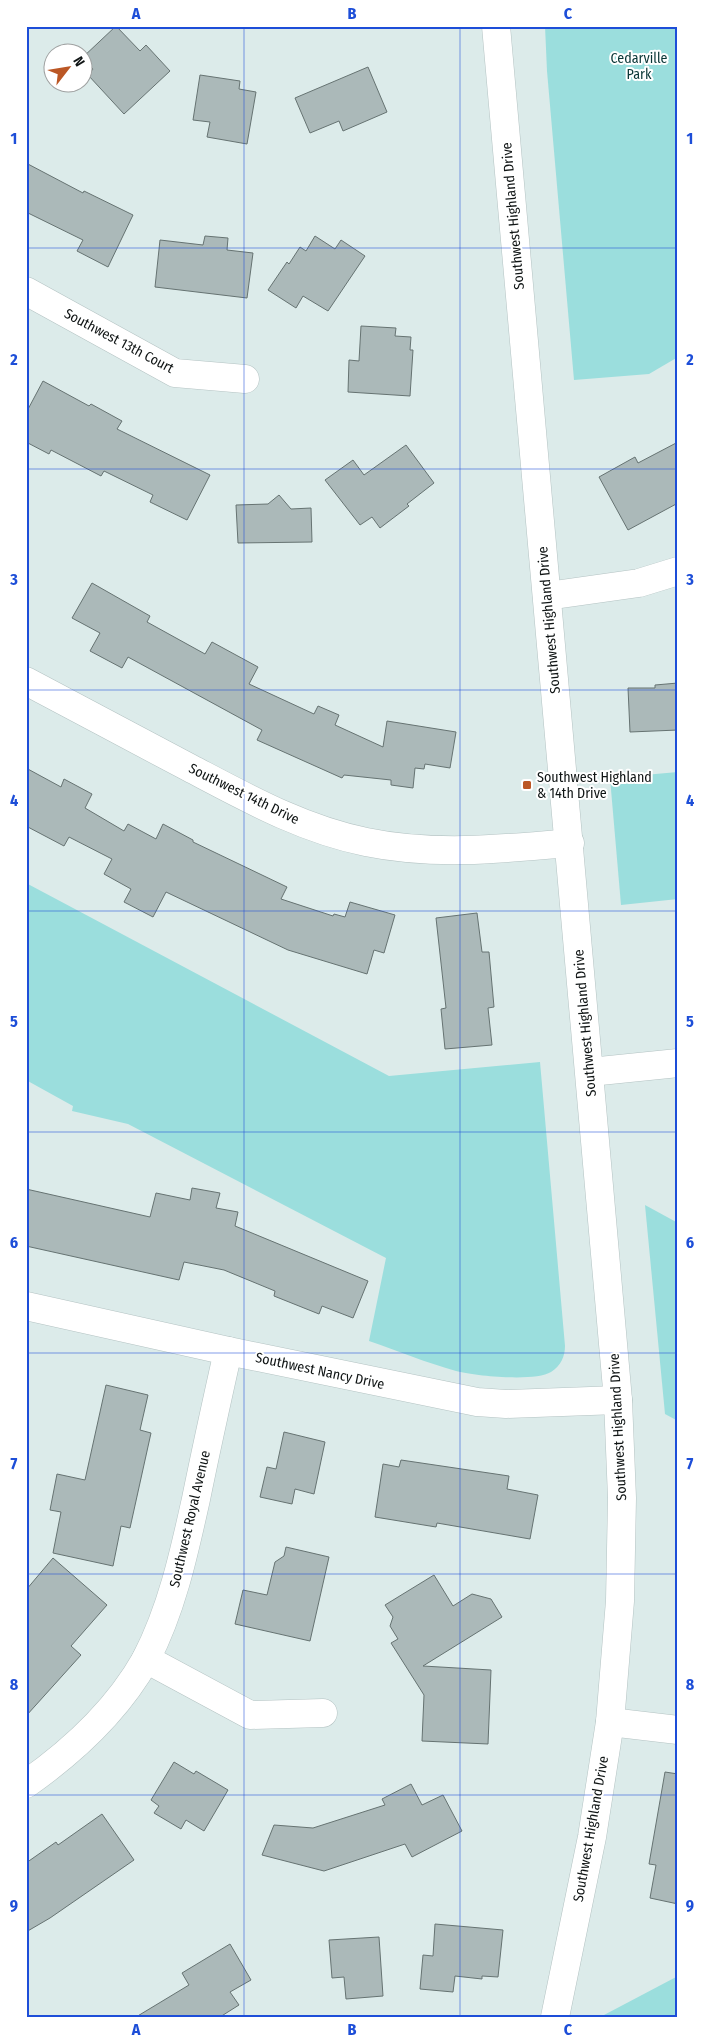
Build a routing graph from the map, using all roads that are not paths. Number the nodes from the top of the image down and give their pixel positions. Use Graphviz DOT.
graph roads {
  1 [pos="496,26"];
  2 [pos="26,291"];
  3 [pos="245,379"];
  4 [pos="678,572"];
  5 [pos="547,596"];
  6 [pos="26,681"];
  7 [pos="570,843"];
  8 [pos="678,1063"];
  9 [pos="590,1072"];
  10 [pos="26,1306"];
  11 [pos="228,1351"];
  12 [pos="618,1400"];
  13 [pos="146,1659"];
  14 [pos="323,1713"];
  15 [pos="610,1722"];
  16 [pos="678,1730"];
  17 [pos="26,1784"];
  18 [pos="555,2017"];
  1 -- 5 [label="street, Southwest Highland Drive"];
  2 -- 3 [label="street, Southwest 13th Court"];
  4 -- 5 [label="street"];
  5 -- 7 [label="street, Southwest Highland Drive"];
  6 -- 7 [label="street, Southwest 14th Drive"];
  7 -- 9 [label="street, Southwest Highland Drive"];
  8 -- 9 [label="street"];
  9 -- 12 [label="street, Southwest Highland Drive"];
  10 -- 11 [label="street, Southwest Nancy Drive"];
  11 -- 12 [label="street, Southwest Nancy Drive"];
  11 -- 13 [label="street, Southwest Royal Avenue"];
  12 -- 15 [label="street, Southwest Highland Drive"];
  13 -- 14 [label="street"];
  13 -- 17 [label="street, Southwest Royal Avenue"];
  15 -- 16 [label="street"];
  15 -- 18 [label="street, Southwest Highland Drive"];
}
